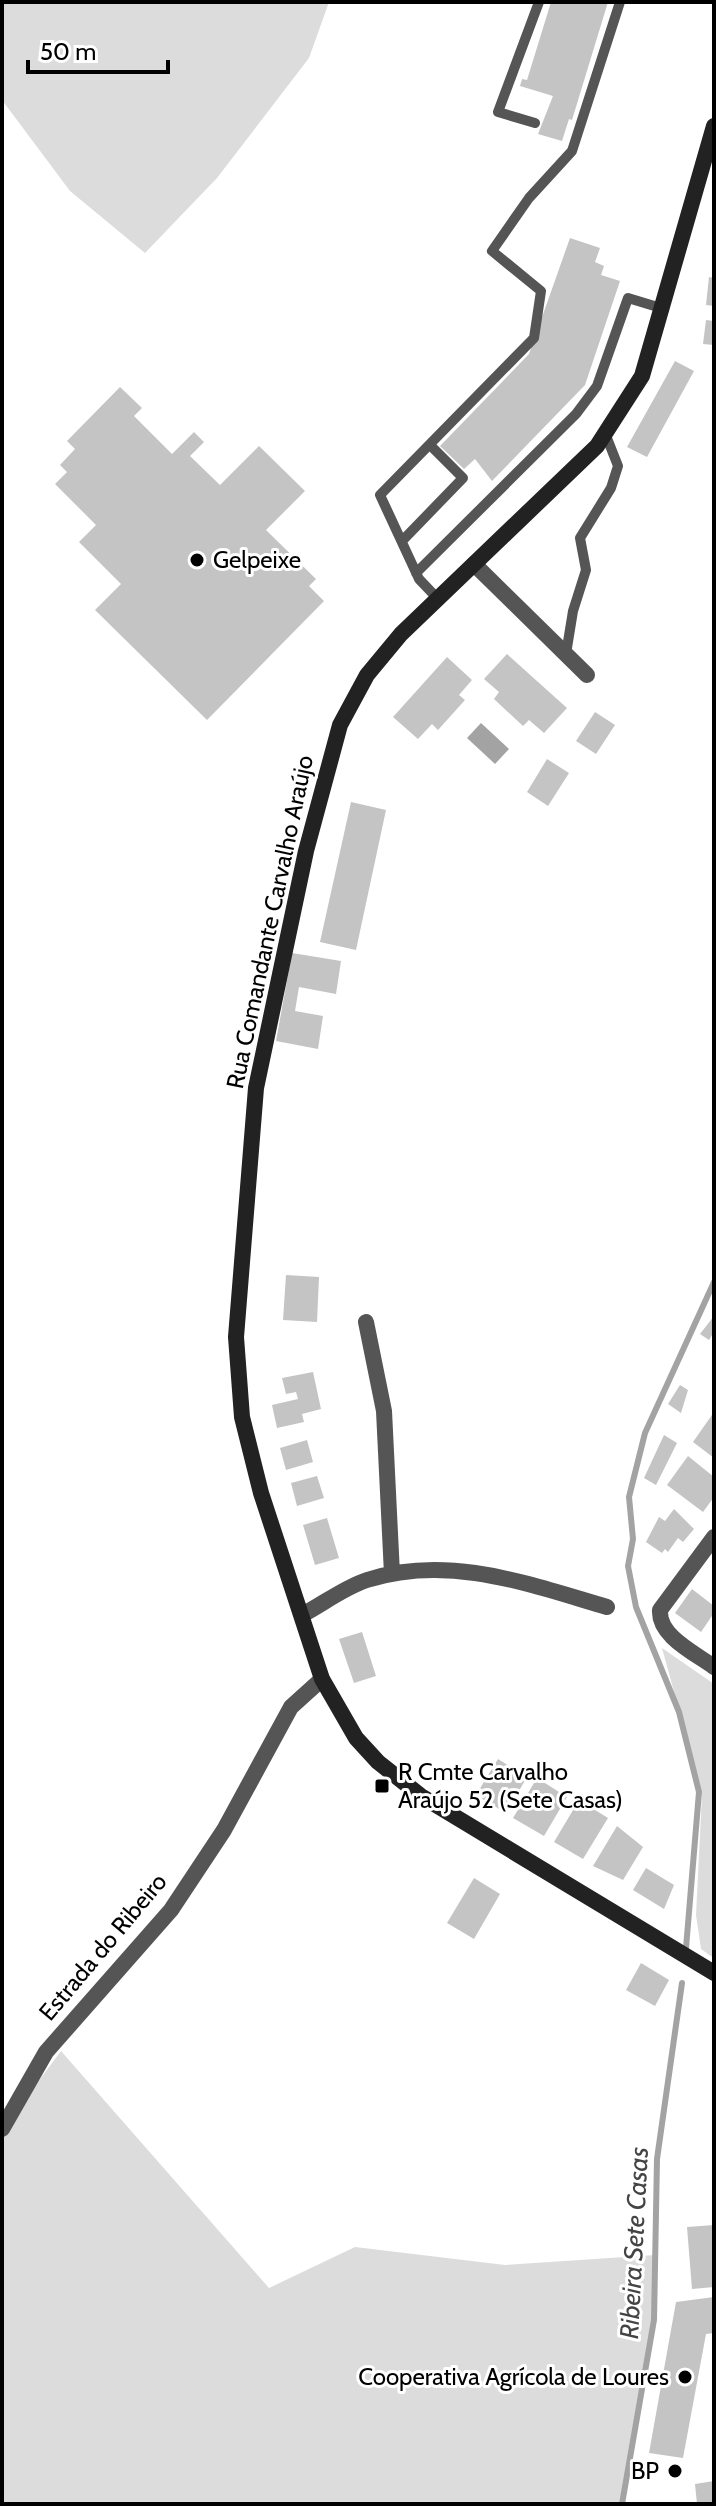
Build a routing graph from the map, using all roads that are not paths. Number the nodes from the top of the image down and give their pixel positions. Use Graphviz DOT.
graph roads {
  1 [pos="539,2"];
  2 [pos="620,2"];
  3 [pos="535,123"];
  4 [pos="714,126"];
  5 [pos="661,308"];
  6 [pos="605,433"];
  7 [pos="430,445"];
  8 [pos="403,540"];
  9 [pos="474,564"];
  10 [pos="416,573"];
  11 [pos="438,599"];
  12 [pos="566,654"];
  13 [pos="587,675"];
  14 [pos="366,1322"];
  15 [pos="714,1537"];
  16 [pos="392,1574"];
  17 [pos="607,1607"];
  18 [pos="302,1615"];
  19 [pos="714,1667"];
  20 [pos="322,1679"];
  21 [pos="714,1973"];
  22 [pos="2,2129"];
  1 -- 3 [label="lane"];
  2 -- 7 [label="lane"];
  4 -- 5 [label="main road, Rua Comandante Carvalho Araújo"];
  5 -- 6 [label="main road, Rua Comandante Carvalho Araújo"];
  5 -- 10 [label="lane"];
  6 -- 9 [label="main road, Rua Comandante Carvalho Araújo"];
  6 -- 12 [label="lane"];
  7 -- 8 [label="lane"];
  7 -- 8 [label="lane"];
  8 -- 10 [label="lane"];
  9 -- 11 [label="main road, Rua Comandante Carvalho Araújo"];
  9 -- 12 [label="street"];
  10 -- 11 [label="lane"];
  11 -- 18 [label="main road, Rua Comandante Carvalho Araújo"];
  12 -- 13 [label="street"];
  14 -- 16 [label="street"];
  15 -- 19 [label="street"];
  16 -- 17 [label="street"];
  16 -- 18 [label="street"];
  18 -- 20 [label="main road, Rua Comandante Carvalho Araújo"];
  20 -- 21 [label="main road, Rua Comandante Carvalho Araújo"];
  20 -- 22 [label="street, Estrada do Ribeiro"];
}
